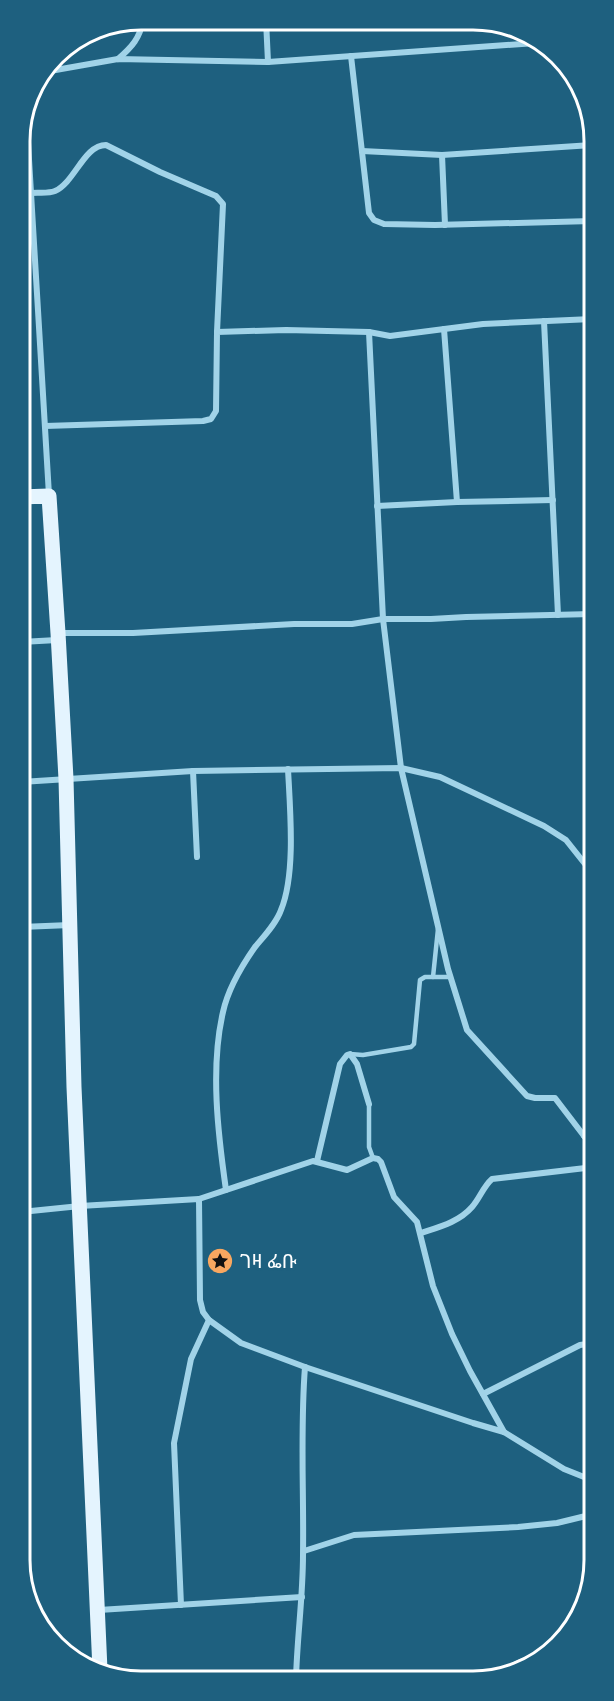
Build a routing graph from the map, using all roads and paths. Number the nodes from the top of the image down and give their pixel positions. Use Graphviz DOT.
graph roads {
  1 [pos="141,30"];
  2 [pos="266,30"];
  3 [pos="521,40"];
  4 [pos="351,56"];
  5 [pos="118,58"];
  6 [pos="268,62"];
  7 [pos="53,72"];
  8 [pos="584,146"];
  9 [pos="362,151"];
  10 [pos="442,155"];
  11 [pos="30,176"];
  12 [pos="31,193"];
  13 [pos="584,221"];
  14 [pos="445,225"];
  15 [pos="584,319"];
  16 [pos="544,321"];
  17 [pos="444,329"];
  18 [pos="217,332"];
  19 [pos="369,332"];
  20 [pos="45,426"];
  21 [pos="49,496"];
  22 [pos="30,497"];
  23 [pos="553,500"];
  24 [pos="457,502"];
  25 [pos="377,506"];
  26 [pos="584,614"];
  27 [pos="558,615"];
  28 [pos="383,619"];
  29 [pos="58,637"];
  30 [pos="30,641"];
  31 [pos="400,768"];
  32 [pos="288,769"];
  33 [pos="193,771"];
  34 [pos="66,779"];
  35 [pos="30,781"];
  36 [pos="197,857"];
  37 [pos="584,863"];
  38 [pos="71,925"];
  39 [pos="30,927"];
  40 [pos="438,928"];
  41 [pos="433,977"];
  42 [pos="450,977"];
  43 [pos="351,1054"];
  44 [pos="369,1104"];
  45 [pos="584,1136"];
  46 [pos="373,1158"];
  47 [pos="317,1161"];
  48 [pos="584,1168"];
  49 [pos="226,1190"];
  50 [pos="199,1199"];
  51 [pos="80,1206"];
  52 [pos="30,1211"];
  53 [pos="421,1233"];
  54 [pos="208,1320"];
  55 [pos="584,1344"];
  56 [pos="305,1367"];
  57 [pos="483,1394"];
  58 [pos="504,1432"];
  59 [pos="584,1476"];
  60 [pos="584,1516"];
  61 [pos="303,1551"];
  62 [pos="302,1596"];
  63 [pos="181,1605"];
  64 [pos="97,1610"];
  65 [pos="100,1663"];
  66 [pos="296,1671"];
  1 -- 5 [label="street"];
  2 -- 6 [label="street"];
  3 -- 4 [label="street"];
  4 -- 6 [label="street"];
  4 -- 9 [label="street"];
  5 -- 6 [label="street"];
  5 -- 7 [label="street"];
  8 -- 10 [label="street"];
  9 -- 10 [label="street"];
  9 -- 14 [label="street"];
  10 -- 14 [label="street"];
  11 -- 12 [label="street"];
  12 -- 18 [label="street"];
  12 -- 20 [label="street"];
  13 -- 14 [label="street"];
  15 -- 16 [label="street"];
  16 -- 17 [label="street"];
  16 -- 23 [label="street"];
  17 -- 19 [label="street"];
  17 -- 24 [label="street"];
  18 -- 19 [label="street"];
  18 -- 20 [label="street"];
  19 -- 25 [label="street"];
  20 -- 21 [label="street"];
  21 -- 22 [label="main road"];
  21 -- 29 [label="main road"];
  23 -- 24 [label="street"];
  23 -- 27 [label="street"];
  24 -- 25 [label="street"];
  25 -- 28 [label="street"];
  26 -- 27 [label="street"];
  27 -- 28 [label="street"];
  28 -- 29 [label="street"];
  28 -- 31 [label="street"];
  29 -- 30 [label="street"];
  29 -- 34 [label="main road"];
  31 -- 32 [label="street"];
  31 -- 37 [label="street"];
  31 -- 40 [label="street"];
  32 -- 33 [label="street"];
  32 -- 49 [label="street"];
  33 -- 34 [label="street"];
  33 -- 36 [label="street"];
  34 -- 35 [label="street"];
  34 -- 38 [label="main road"];
  38 -- 39 [label="street"];
  38 -- 51 [label="main road"];
  40 -- 41 [label="lane"];
  40 -- 42 [label="street"];
  41 -- 42 [label="lane"];
  41 -- 43 [label="lane"];
  42 -- 45 [label="street"];
  43 -- 44 [label="street"];
  43 -- 47 [label="street"];
  44 -- 46 [label="lane"];
  46 -- 47 [label="street"];
  46 -- 53 [label="street"];
  47 -- 49 [label="street"];
  48 -- 53 [label="street"];
  49 -- 50 [label="street"];
  50 -- 51 [label="street"];
  50 -- 54 [label="street"];
  51 -- 52 [label="street"];
  51 -- 64 [label="main road"];
  53 -- 57 [label="street"];
  54 -- 56 [label="street"];
  54 -- 63 [label="street"];
  55 -- 57 [label="street"];
  56 -- 58 [label="street"];
  56 -- 61 [label="street"];
  57 -- 58 [label="street"];
  58 -- 59 [label="street"];
  60 -- 61 [label="street"];
  61 -- 62 [label="street"];
  62 -- 63 [label="street"];
  62 -- 66 [label="street"];
  63 -- 64 [label="street"];
  64 -- 65 [label="main road"];
}
